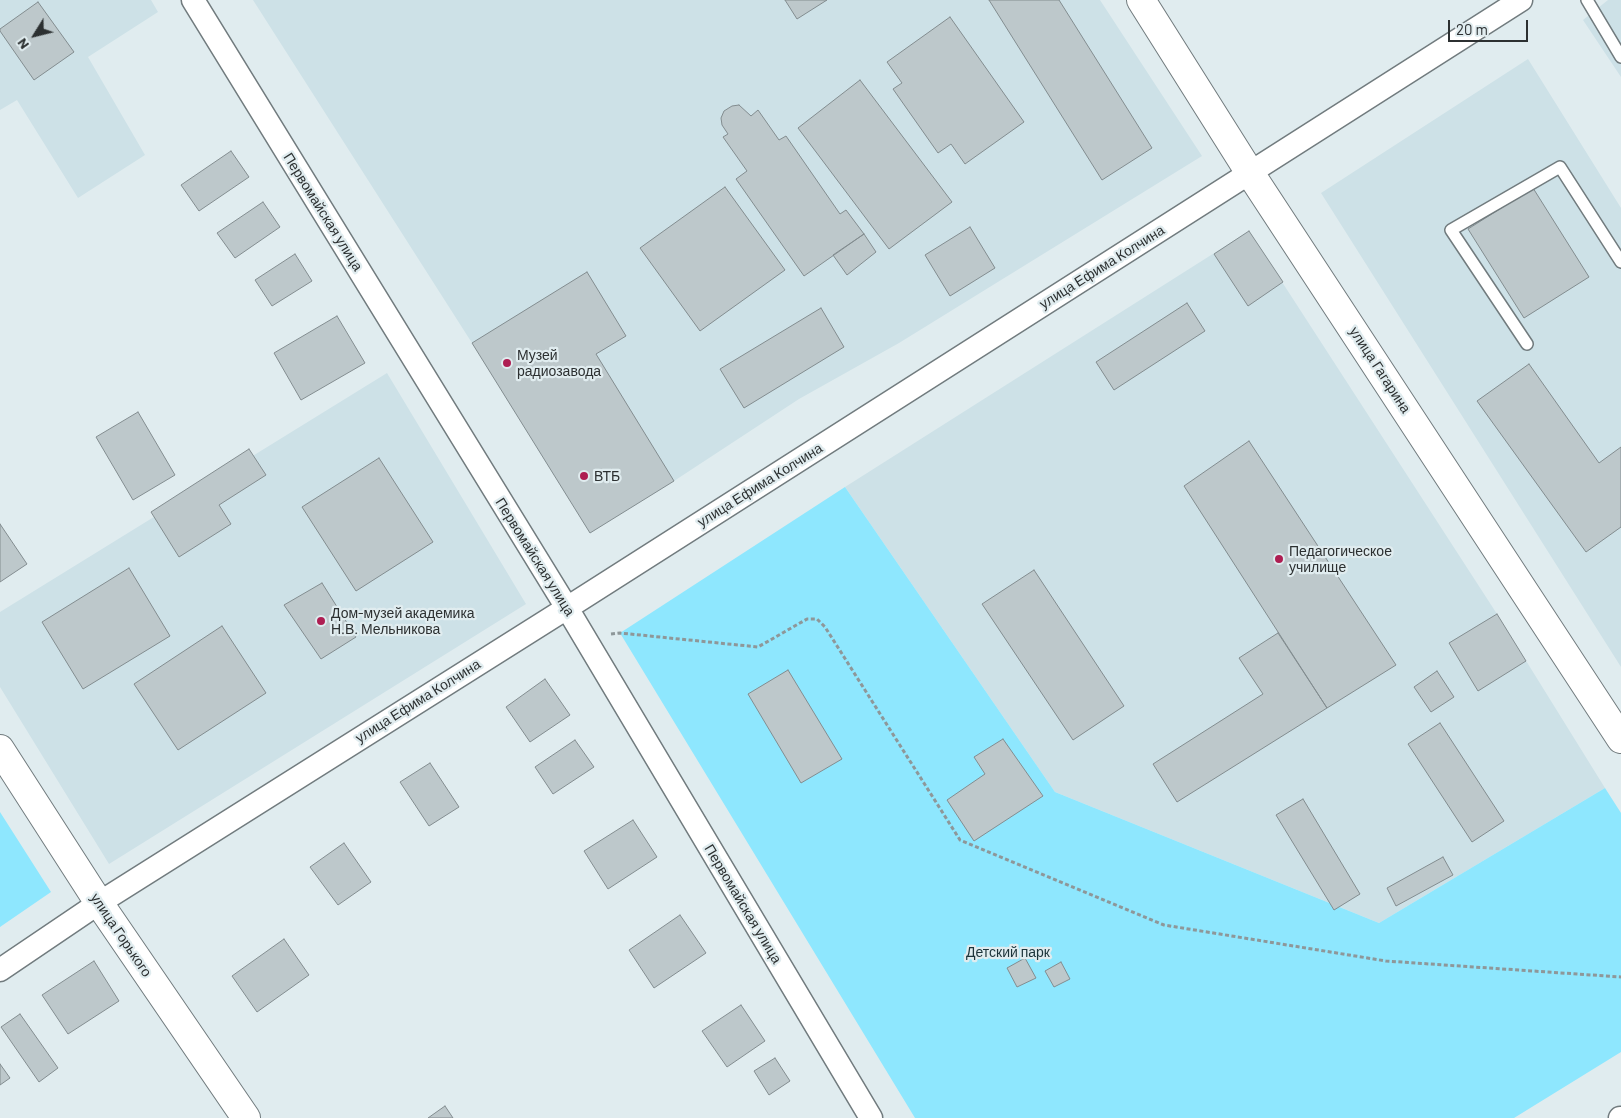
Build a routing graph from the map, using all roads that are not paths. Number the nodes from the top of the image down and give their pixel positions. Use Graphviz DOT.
graph roads {
  1 [pos="193,0"];
  2 [pos="1141,0"];
  3 [pos="1521,0"];
  4 [pos="1587,0"];
  5 [pos="1621,57"];
  6 [pos="1250,173"];
  7 [pos="1621,262"];
  8 [pos="1527,344"];
  9 [pos="567,608"];
  10 [pos="1621,739"];
  11 [pos="0,749"];
  12 [pos="99,903"];
  13 [pos="0,970"];
  14 [pos="246,1118"];
  15 [pos="871,1118"];
  1 -- 9 [label="street, Первомайская улица"];
  2 -- 6 [label="street, улица Гагарина"];
  3 -- 6 [label="street, улица Ефима Колчина"];
  4 -- 5 [label="lane"];
  6 -- 9 [label="street, улица Ефима Колчина"];
  6 -- 10 [label="street, улица Гагарина"];
  7 -- 8 [label="lane"];
  9 -- 12 [label="street, улица Ефима Колчина"];
  9 -- 15 [label="street, Первомайская улица"];
  11 -- 12 [label="street, улица Горького"];
  12 -- 13 [label="street, улица Ефима Колчина"];
  12 -- 14 [label="street, улица Горького"];
}
